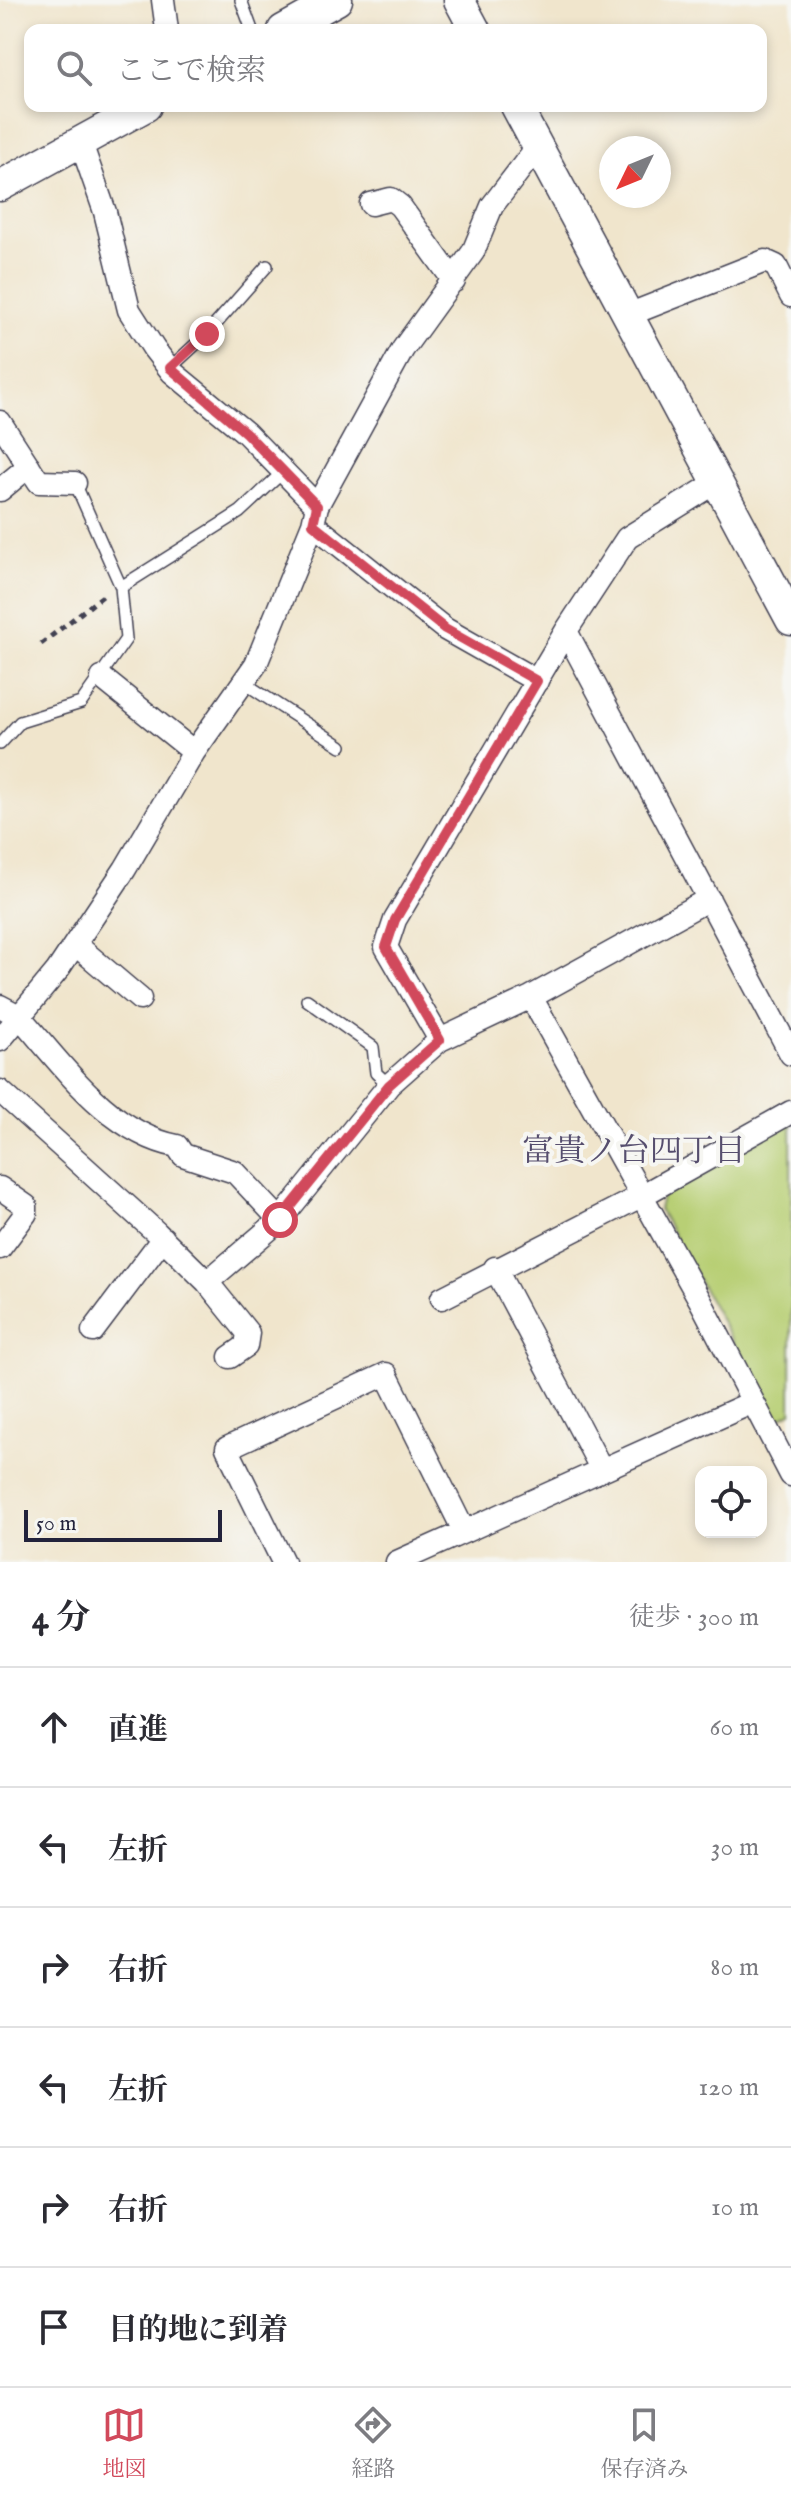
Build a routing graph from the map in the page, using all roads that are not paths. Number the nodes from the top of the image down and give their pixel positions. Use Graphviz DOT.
graph roads {
  1 [pos="163,0"];
  2 [pos="241,0"];
  3 [pos="337,0"];
  4 [pos="459,0"];
  5 [pos="166,24"];
  6 [pos="250,24"];
  7 [pos="294,24"];
  8 [pos="472,24"];
  9 [pos="135,112"];
  10 [pos="519,112"];
  11 [pos="81,143"];
  12 [pos="538,146"];
  13 [pos="0,186"];
  14 [pos="371,204"];
  15 [pos="267,266"];
  16 [pos="454,281"];
  17 [pos="791,296"];
  18 [pos="628,315"];
  19 [pos="170,368"];
  20 [pos="0,422"];
  21 [pos="29,466"];
  22 [pos="284,471"];
  23 [pos="717,482"];
  24 [pos="75,483"];
  25 [pos="0,490"];
  26 [pos="315,515"];
  27 [pos="121,587"];
  28 [pos="791,620"];
  29 [pos="566,631"];
  30 [pos="102,678"];
  31 [pos="537,681"];
  32 [pos="243,682"];
  33 [pos="0,744"];
  34 [pos="341,746"];
  35 [pos="194,752"];
  36 [pos="709,899"];
  37 [pos="75,944"];
  38 [pos="531,997"];
  39 [pos="140,999"];
  40 [pos="307,1000"];
  41 [pos="10,1011"];
  42 [pos="0,1040"];
  43 [pos="440,1040"];
  44 [pos="791,1054"];
  45 [pos="389,1085"];
  46 [pos="0,1091"];
  47 [pos="791,1112"];
  48 [pos="0,1188"];
  49 [pos="641,1196"];
  50 [pos="280,1220"];
  51 [pos="163,1238"];
  52 [pos="0,1248"];
  53 [pos="495,1268"];
  54 [pos="207,1282"];
  55 [pos="442,1298"];
  56 [pos="93,1331"];
  57 [pos="230,1357"];
  58 [pos="753,1402"];
  59 [pos="601,1468"];
  60 [pos="791,1475"];
  61 [pos="464,1531"];
  62 [pos="283,1562"];
  63 [pos="397,1562"];
  1 -- 5 [label="street"];
  2 -- 6 [label="lane"];
  3 -- 7 [label="street"];
  4 -- 8 [label="street"];
  9 -- 11 [label="street"];
  10 -- 12 [label="street"];
  11 -- 13 [label="street"];
  11 -- 19 [label="street"];
  12 -- 16 [label="street"];
  12 -- 18 [label="street"];
  14 -- 16 [label="street"];
  15 -- 19 [label="lane"];
  16 -- 26 [label="street"];
  17 -- 18 [label="street"];
  18 -- 23 [label="street"];
  19 -- 22 [label="street"];
  20 -- 21 [label="street"];
  21 -- 24 [label="street"];
  21 -- 25 [label="street"];
  22 -- 26 [label="street"];
  22 -- 27 [label="lane"];
  23 -- 28 [label="street"];
  23 -- 29 [label="street"];
  24 -- 27 [label="lane"];
  26 -- 31 [label="street"];
  26 -- 32 [label="street"];
  27 -- 30 [label="lane"];
  29 -- 31 [label="street"];
  29 -- 36 [label="street"];
  30 -- 33 [label="lane"];
  30 -- 35 [label="street"];
  31 -- 43 [label="street"];
  32 -- 34 [label="lane"];
  32 -- 35 [label="street"];
  35 -- 37 [label="street"];
  36 -- 38 [label="street"];
  36 -- 44 [label="street"];
  37 -- 39 [label="street"];
  37 -- 41 [label="street"];
  38 -- 43 [label="street"];
  38 -- 49 [label="street"];
  40 -- 45 [label="lane"];
  41 -- 42 [label="street"];
  41 -- 50 [label="street"];
  43 -- 45 [label="street"];
  45 -- 50 [label="street"];
  46 -- 51 [label="street"];
  47 -- 49 [label="street"];
  48 -- 52 [label="street"];
  49 -- 53 [label="street"];
  49 -- 58 [label="street"];
  50 -- 54 [label="street"];
  51 -- 54 [label="street"];
  51 -- 56 [label="street"];
  53 -- 55 [label="street"];
  53 -- 59 [label="street"];
  54 -- 57 [label="street"];
  58 -- 59 [label="street"];
  58 -- 60 [label="street"];
  59 -- 61 [label="street"];
  61 -- 62 [label="street"];
  61 -- 63 [label="street"];
}
